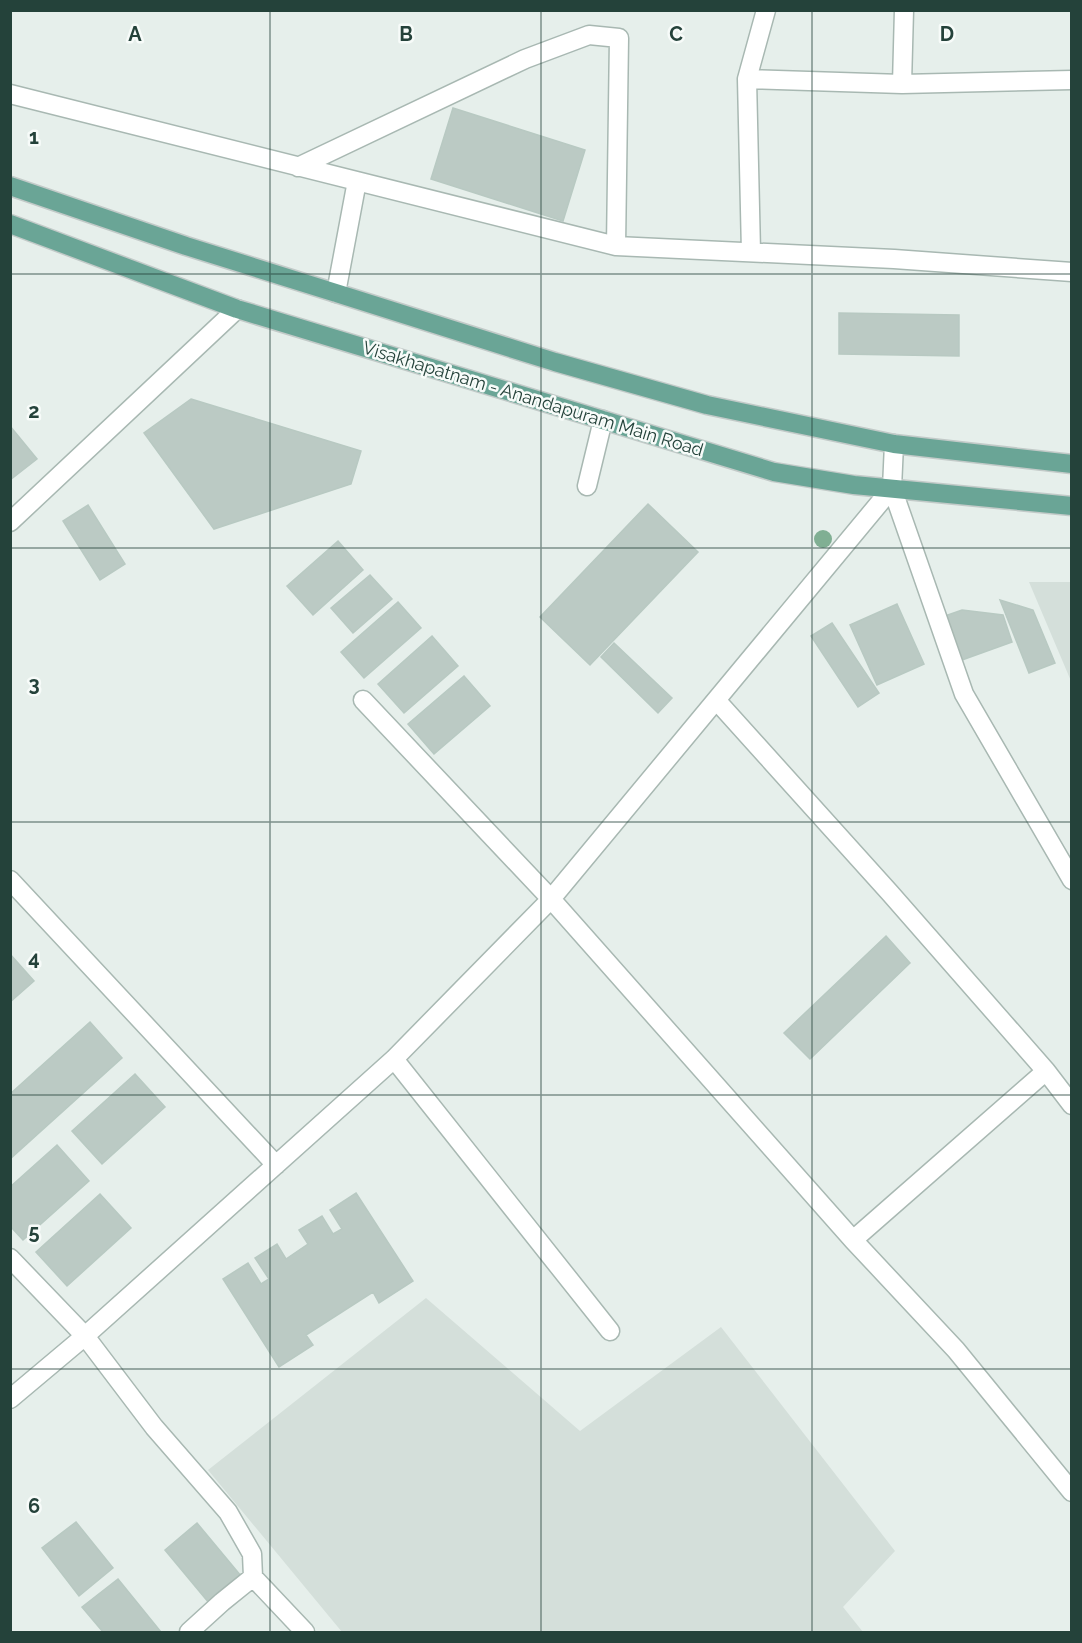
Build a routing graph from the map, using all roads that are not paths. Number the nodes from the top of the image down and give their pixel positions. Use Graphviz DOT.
graph roads {
  1 [pos="766,10"];
  2 [pos="904,10"];
  3 [pos="747,79"];
  4 [pos="1071,80"];
  5 [pos="902,84"];
  6 [pos="10,94"];
  7 [pos="298,167"];
  8 [pos="357,181"];
  9 [pos="10,186"];
  10 [pos="10,224"];
  11 [pos="616,246"];
  12 [pos="752,252"];
  13 [pos="1071,272"];
  14 [pos="336,293"];
  15 [pos="237,309"];
  16 [pos="603,420"];
  17 [pos="894,444"];
  18 [pos="1071,464"];
  19 [pos="587,486"];
  20 [pos="892,488"];
  21 [pos="1071,506"];
  22 [pos="10,522"];
  23 [pos="363,700"];
  24 [pos="717,701"];
  25 [pos="1071,879"];
  26 [pos="10,880"];
  27 [pos="551,899"];
  28 [pos="394,1059"];
  29 [pos="1046,1071"];
  30 [pos="1071,1106"];
  31 [pos="276,1165"];
  32 [pos="853,1240"];
  33 [pos="10,1258"];
  34 [pos="610,1331"];
  35 [pos="85,1336"];
  36 [pos="10,1399"];
  37 [pos="1071,1492"];
  38 [pos="254,1577"];
  39 [pos="189,1632"];
  40 [pos="305,1632"];
  1 -- 3 [label="street"];
  2 -- 5 [label="street"];
  3 -- 5 [label="street"];
  3 -- 12 [label="street"];
  4 -- 5 [label="street"];
  6 -- 7 [label="street"];
  7 -- 8 [label="street"];
  7 -- 11 [label="street"];
  8 -- 11 [label="street"];
  8 -- 14 [label="street"];
  9 -- 14 [label="main road"];
  10 -- 15 [label="main road, Visakhapatnam - Anandapuram Main Road"];
  11 -- 12 [label="street"];
  12 -- 13 [label="street"];
  14 -- 17 [label="main road"];
  15 -- 16 [label="main road, Visakhapatnam - Anandapuram Main Road"];
  15 -- 22 [label="street"];
  16 -- 19 [label="street"];
  16 -- 20 [label="main road, Visakhapatnam - Anandapuram Main Road"];
  17 -- 18 [label="main road"];
  17 -- 20 [label="street"];
  20 -- 21 [label="main road, Visakhapatnam - Anandapuram Main Road"];
  20 -- 24 [label="street"];
  20 -- 25 [label="street"];
  23 -- 27 [label="street"];
  24 -- 27 [label="street"];
  24 -- 29 [label="street"];
  26 -- 31 [label="street"];
  27 -- 28 [label="street"];
  27 -- 32 [label="street"];
  28 -- 31 [label="street"];
  28 -- 34 [label="street"];
  29 -- 30 [label="street"];
  29 -- 32 [label="street"];
  31 -- 35 [label="street"];
  32 -- 37 [label="street"];
  33 -- 35 [label="street"];
  35 -- 36 [label="street"];
  35 -- 38 [label="street"];
  38 -- 39 [label="street"];
  38 -- 40 [label="street"];
}
